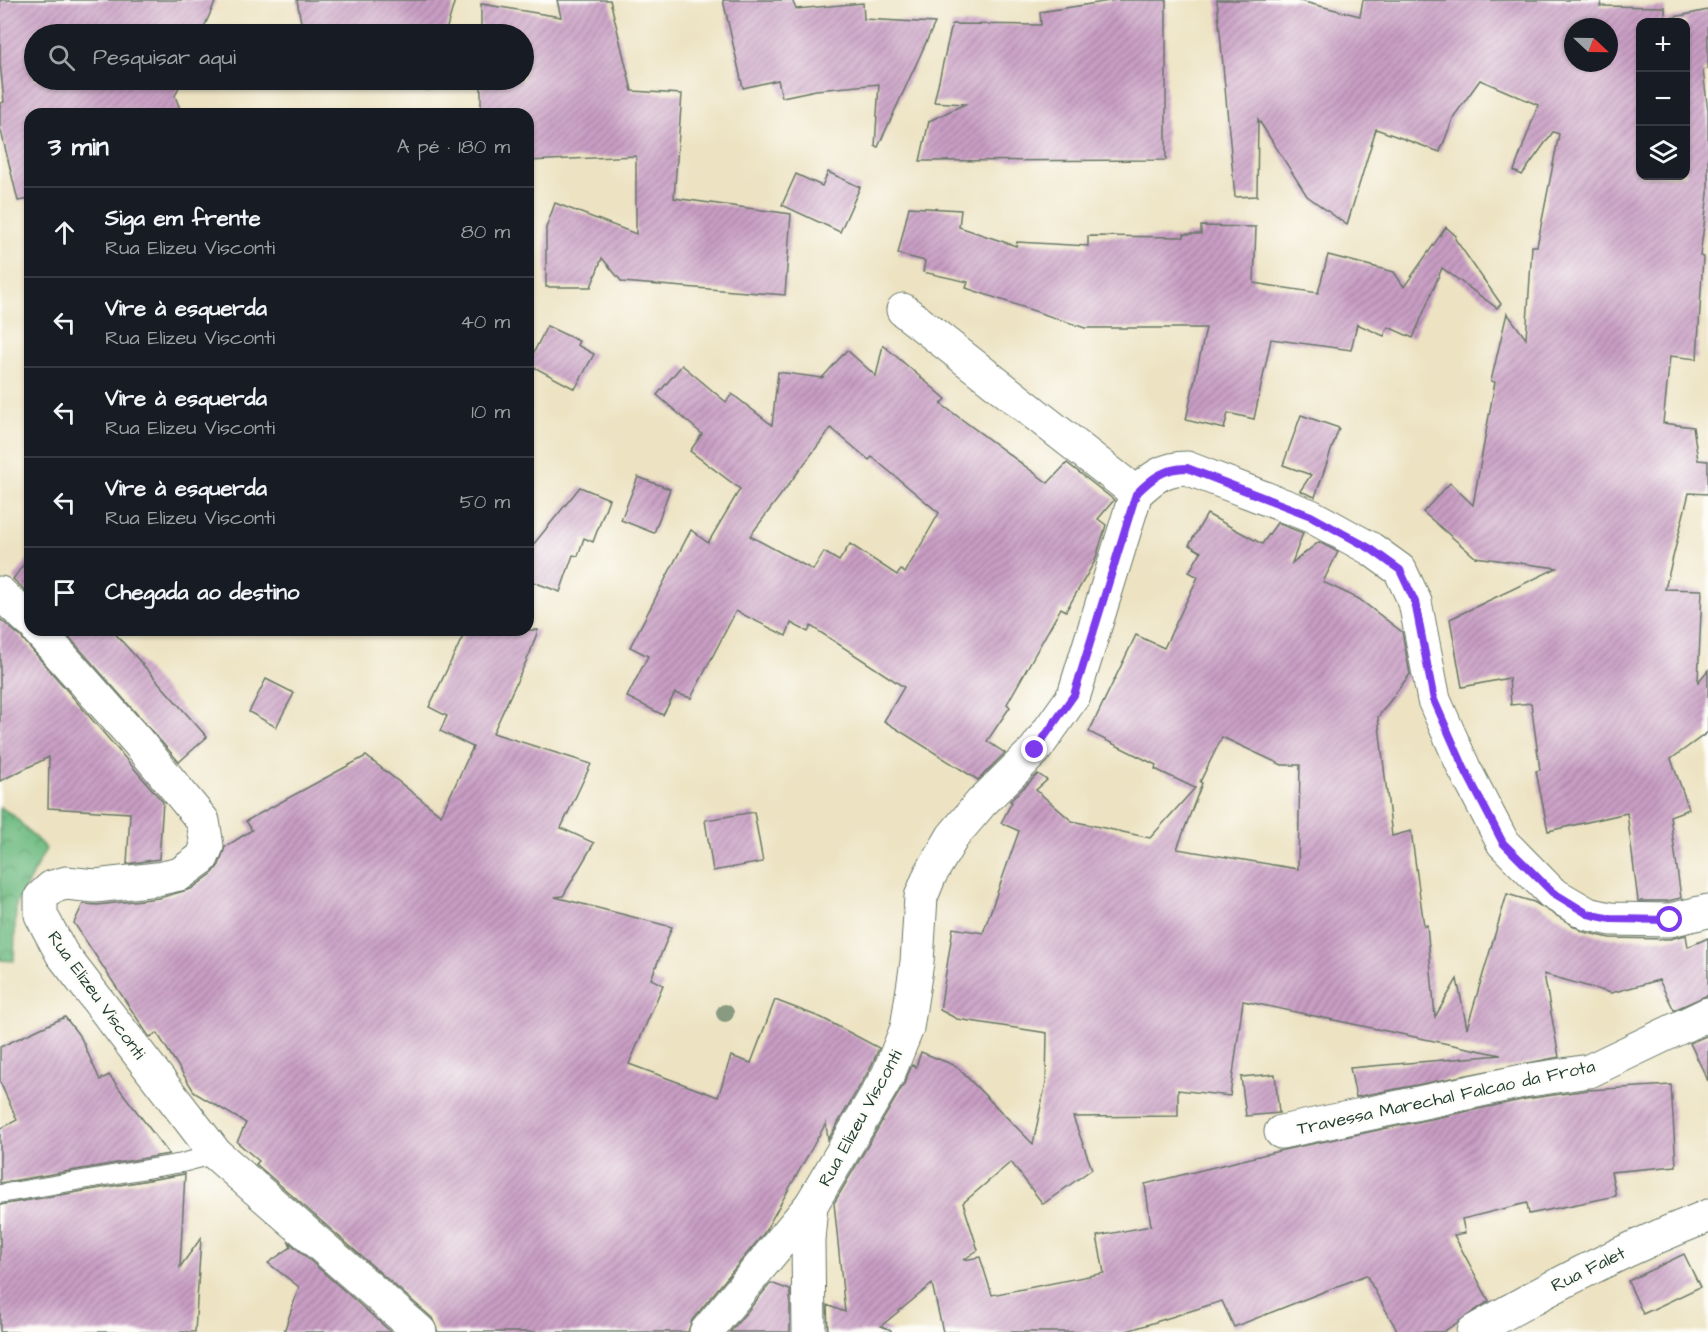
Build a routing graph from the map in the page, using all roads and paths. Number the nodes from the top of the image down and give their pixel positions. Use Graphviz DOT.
graph roads {
  1 [pos="903,310"];
  2 [pos="1136,494"];
  3 [pos="0,593"];
  4 [pos="24,615"];
  5 [pos="43,636"];
  6 [pos="1708,911"];
  7 [pos="1708,1014"];
  8 [pos="1281,1132"];
  9 [pos="216,1154"];
  10 [pos="0,1194"];
  11 [pos="811,1205"];
  12 [pos="1708,1216"];
  13 [pos="420,1332"];
  14 [pos="706,1332"];
  15 [pos="809,1332"];
  16 [pos="1473,1332"];
  1 -- 2 [label="street"];
  2 -- 6 [label="street"];
  2 -- 11 [label="street, Rua Elizeu Visconti"];
  3 -- 4 [label="street"];
  5 -- 9 [label="street, Rua Elizeu Visconti"];
  7 -- 8 [label="street, Travessa Marechal Falcao da Frota"];
  9 -- 10 [label="lane"];
  9 -- 13 [label="street, Rua Elizeu Visconti"];
  11 -- 14 [label="street, Rua Elizeu Visconti"];
  11 -- 15 [label="street"];
  12 -- 16 [label="street, Rua Falet"];
}
